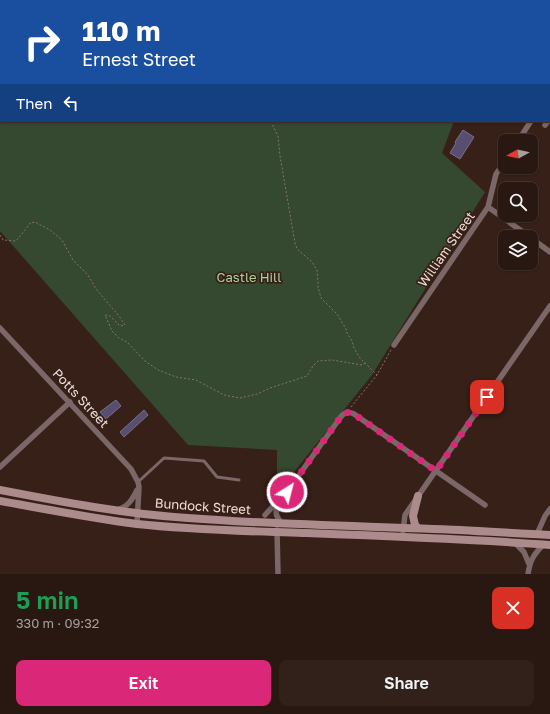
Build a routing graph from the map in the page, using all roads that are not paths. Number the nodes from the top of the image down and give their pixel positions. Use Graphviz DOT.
graph roads {
  1 [pos="530,122"];
  2 [pos="523,134"];
  3 [pos="498,171"];
  4 [pos="488,207"];
  5 [pos="519,230"];
  6 [pos="538,244"];
  7 [pos="550,252"];
  8 [pos="550,306"];
  9 [pos="0,328"];
  10 [pos="394,345"];
  11 [pos="70,402"];
  12 [pos="0,467"];
  13 [pos="436,471"];
  14 [pos="239,480"];
  15 [pos="138,485"];
  16 [pos="2,489"];
  17 [pos="418,496"];
  18 [pos="0,501"];
  19 [pos="279,503"];
  20 [pos="485,505"];
  21 [pos="550,509"];
  22 [pos="115,511"];
  23 [pos="138,514"];
  24 [pos="265,515"];
  25 [pos="274,523"];
  26 [pos="137,524"];
  27 [pos="282,524"];
  28 [pos="403,528"];
  29 [pos="418,528"];
  30 [pos="278,532"];
  31 [pos="537,534"];
  32 [pos="550,535"];
  33 [pos="402,537"];
  34 [pos="515,543"];
  35 [pos="547,545"];
  36 [pos="529,564"];
  37 [pos="278,574"];
  38 [pos="528,574"];
  1 -- 2 [label="street"];
  3 -- 4 [label="street, William Street"];
  4 -- 5 [label="street"];
  4 -- 10 [label="street, William Street"];
  6 -- 7 [label="street"];
  8 -- 13 [label="street"];
  9 -- 11 [label="street, Potts Street"];
  11 -- 12 [label="street"];
  11 -- 15 [label="street, Potts Street"];
  13 -- 17 [label="street"];
  13 -- 19 [label="street"];
  13 -- 20 [label="street"];
  14 -- 15 [label="lane"];
  15 -- 22 [label="street"];
  15 -- 23 [label="street"];
  16 -- 22 [label="main road, Bundock Street"];
  17 -- 28 [label="street"];
  17 -- 29 [label="main road"];
  18 -- 26 [label="main road, Bundock Street"];
  19 -- 24 [label="street"];
  19 -- 27 [label="street"];
  21 -- 31 [label="street"];
  22 -- 23 [label="main road, Bundock Street"];
  23 -- 25 [label="main road, Bundock Street"];
  23 -- 26 [label="street"];
  25 -- 27 [label="main road, Bundock Street"];
  25 -- 30 [label="street"];
  26 -- 30 [label="main road, Bundock Street"];
  27 -- 28 [label="main road, Bundock Street"];
  28 -- 29 [label="main road, Bundock Street"];
  28 -- 33 [label="street"];
  29 -- 31 [label="main road, Bundock Street"];
  30 -- 33 [label="main road, Bundock Street"];
  30 -- 37 [label="street"];
  31 -- 32 [label="main road, Bundock Street"];
  33 -- 34 [label="main road, Bundock Street"];
  34 -- 35 [label="main road, Bundock Street"];
  34 -- 36 [label="street"];
  35 -- 36 [label="street"];
  36 -- 38 [label="street"];
}
